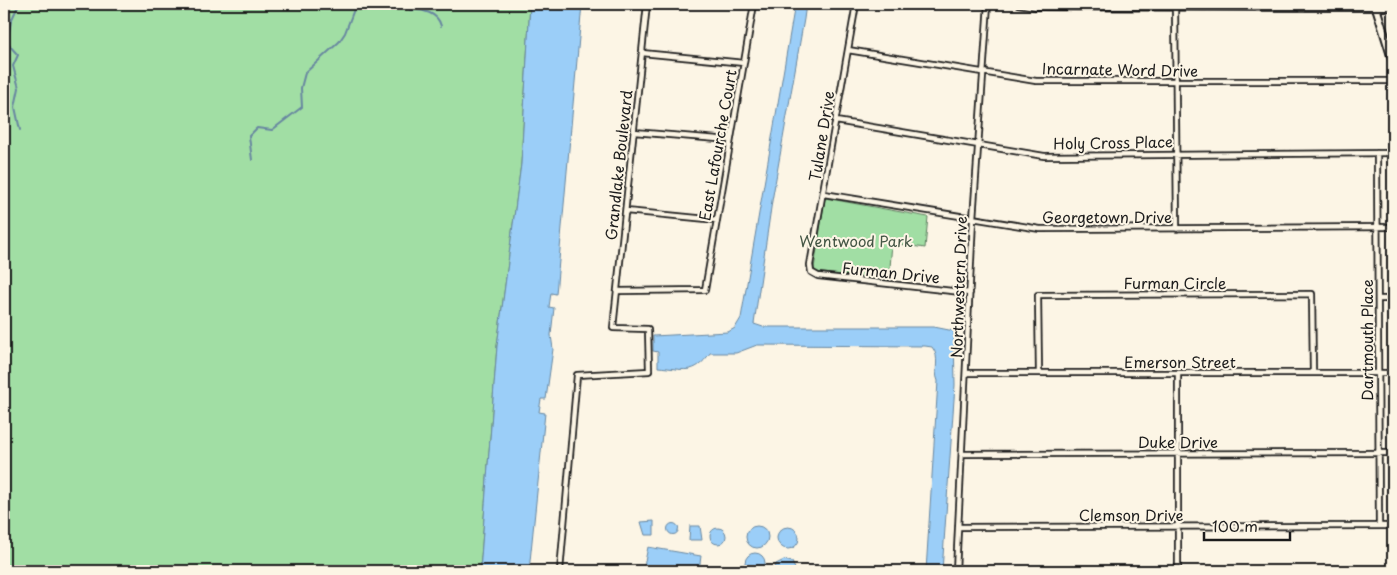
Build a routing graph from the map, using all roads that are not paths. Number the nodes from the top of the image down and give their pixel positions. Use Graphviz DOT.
graph roads {
  1 [pos="647,4"];
  2 [pos="754,4"];
  3 [pos="856,4"];
  4 [pos="988,4"];
  5 [pos="1018,4"];
  6 [pos="1175,6"];
  7 [pos="1375,6"];
  8 [pos="1393,8"];
  9 [pos="848,50"];
  10 [pos="642,53"];
  11 [pos="1393,62"];
  12 [pos="744,63"];
  13 [pos="983,71"];
  14 [pos="1176,82"];
  15 [pos="1393,82"];
  16 [pos="836,121"];
  17 [pos="634,132"];
  18 [pos="730,140"];
  19 [pos="978,146"];
  20 [pos="1377,153"];
  21 [pos="1393,153"];
  22 [pos="1177,154"];
  23 [pos="824,194"];
  24 [pos="626,211"];
  25 [pos="973,219"];
  26 [pos="717,220"];
  27 [pos="1378,227"];
  28 [pos="1393,227"];
  29 [pos="1177,229"];
  30 [pos="811,272"];
  31 [pos="618,291"];
  32 [pos="970,293"];
  33 [pos="1380,299"];
  34 [pos="1393,299"];
  35 [pos="967,373"];
  36 [pos="1313,373"];
  37 [pos="1379,373"];
  38 [pos="1393,373"];
  39 [pos="1039,374"];
  40 [pos="1178,374"];
  41 [pos="1176,453"];
  42 [pos="1379,453"];
  43 [pos="1393,453"];
  44 [pos="962,454"];
  45 [pos="1177,526"];
  46 [pos="1379,526"];
  47 [pos="1393,526"];
  48 [pos="959,528"];
  49 [pos="560,571"];
  50 [pos="956,571"];
  51 [pos="1178,571"];
  1 -- 10 [label="street, Grandlake Boulevard"];
  2 -- 12 [label="street, East Lafourche Court"];
  3 -- 9 [label="street, Tulane Drive"];
  4 -- 13 [label="street, Northwestern Drive"];
  5 -- 6 [label="street"];
  6 -- 7 [label="street"];
  6 -- 14 [label="street"];
  7 -- 8 [label="street"];
  7 -- 11 [label="main road"];
  9 -- 13 [label="street, Incarnate Word Drive"];
  9 -- 16 [label="street, Tulane Drive"];
  10 -- 12 [label="street"];
  10 -- 17 [label="street, Grandlake Boulevard"];
  12 -- 18 [label="street, East Lafourche Court"];
  13 -- 14 [label="street, Incarnate Word Drive"];
  13 -- 19 [label="street, Northwestern Drive"];
  14 -- 15 [label="street, Incarnate Word Drive"];
  14 -- 22 [label="street"];
  16 -- 19 [label="street, Holy Cross Place"];
  16 -- 23 [label="street, Tulane Drive"];
  17 -- 18 [label="street"];
  17 -- 24 [label="street, Grandlake Boulevard"];
  18 -- 26 [label="street, East Lafourche Court"];
  19 -- 22 [label="street, Holy Cross Place"];
  19 -- 25 [label="street, Northwestern Drive"];
  20 -- 21 [label="street, Holy Cross Place"];
  20 -- 22 [label="street, Holy Cross Place"];
  20 -- 27 [label="street, Dartmouth Place"];
  22 -- 29 [label="street"];
  23 -- 25 [label="street, Georgetown Drive"];
  23 -- 30 [label="street, Tulane Drive"];
  24 -- 26 [label="street"];
  24 -- 31 [label="street, Grandlake Boulevard"];
  25 -- 29 [label="street, Georgetown Drive"];
  25 -- 32 [label="street, Northwestern Drive"];
  26 -- 31 [label="street, East Lafourche Court"];
  27 -- 28 [label="street, Georgetown Drive"];
  27 -- 29 [label="street, Georgetown Drive"];
  27 -- 33 [label="street, Dartmouth Place"];
  30 -- 32 [label="street, Furman Drive"];
  31 -- 49 [label="street, Grandlake Boulevard"];
  32 -- 35 [label="street, Northwestern Drive"];
  33 -- 34 [label="street"];
  33 -- 37 [label="street, Dartmouth Place"];
  35 -- 39 [label="street, Emerson Street"];
  35 -- 44 [label="street, Northwestern Drive"];
  36 -- 37 [label="street, Emerson Street"];
  36 -- 39 [label="street, Furman Circle"];
  36 -- 40 [label="street, Emerson Street"];
  37 -- 38 [label="street, Emerson Street"];
  37 -- 42 [label="street, Dartmouth Place"];
  39 -- 40 [label="street, Emerson Street"];
  40 -- 41 [label="street"];
  41 -- 42 [label="street, Duke Drive"];
  41 -- 44 [label="street, Duke Drive"];
  41 -- 45 [label="street"];
  42 -- 43 [label="street, Duke Drive"];
  42 -- 46 [label="street, Dartmouth Place"];
  44 -- 48 [label="street, Northwestern Drive"];
  45 -- 46 [label="street, Clemson Drive"];
  45 -- 48 [label="street, Clemson Drive"];
  45 -- 51 [label="street"];
  46 -- 47 [label="street, Clemson Drive"];
  48 -- 50 [label="street, Northwestern Drive"];
}
